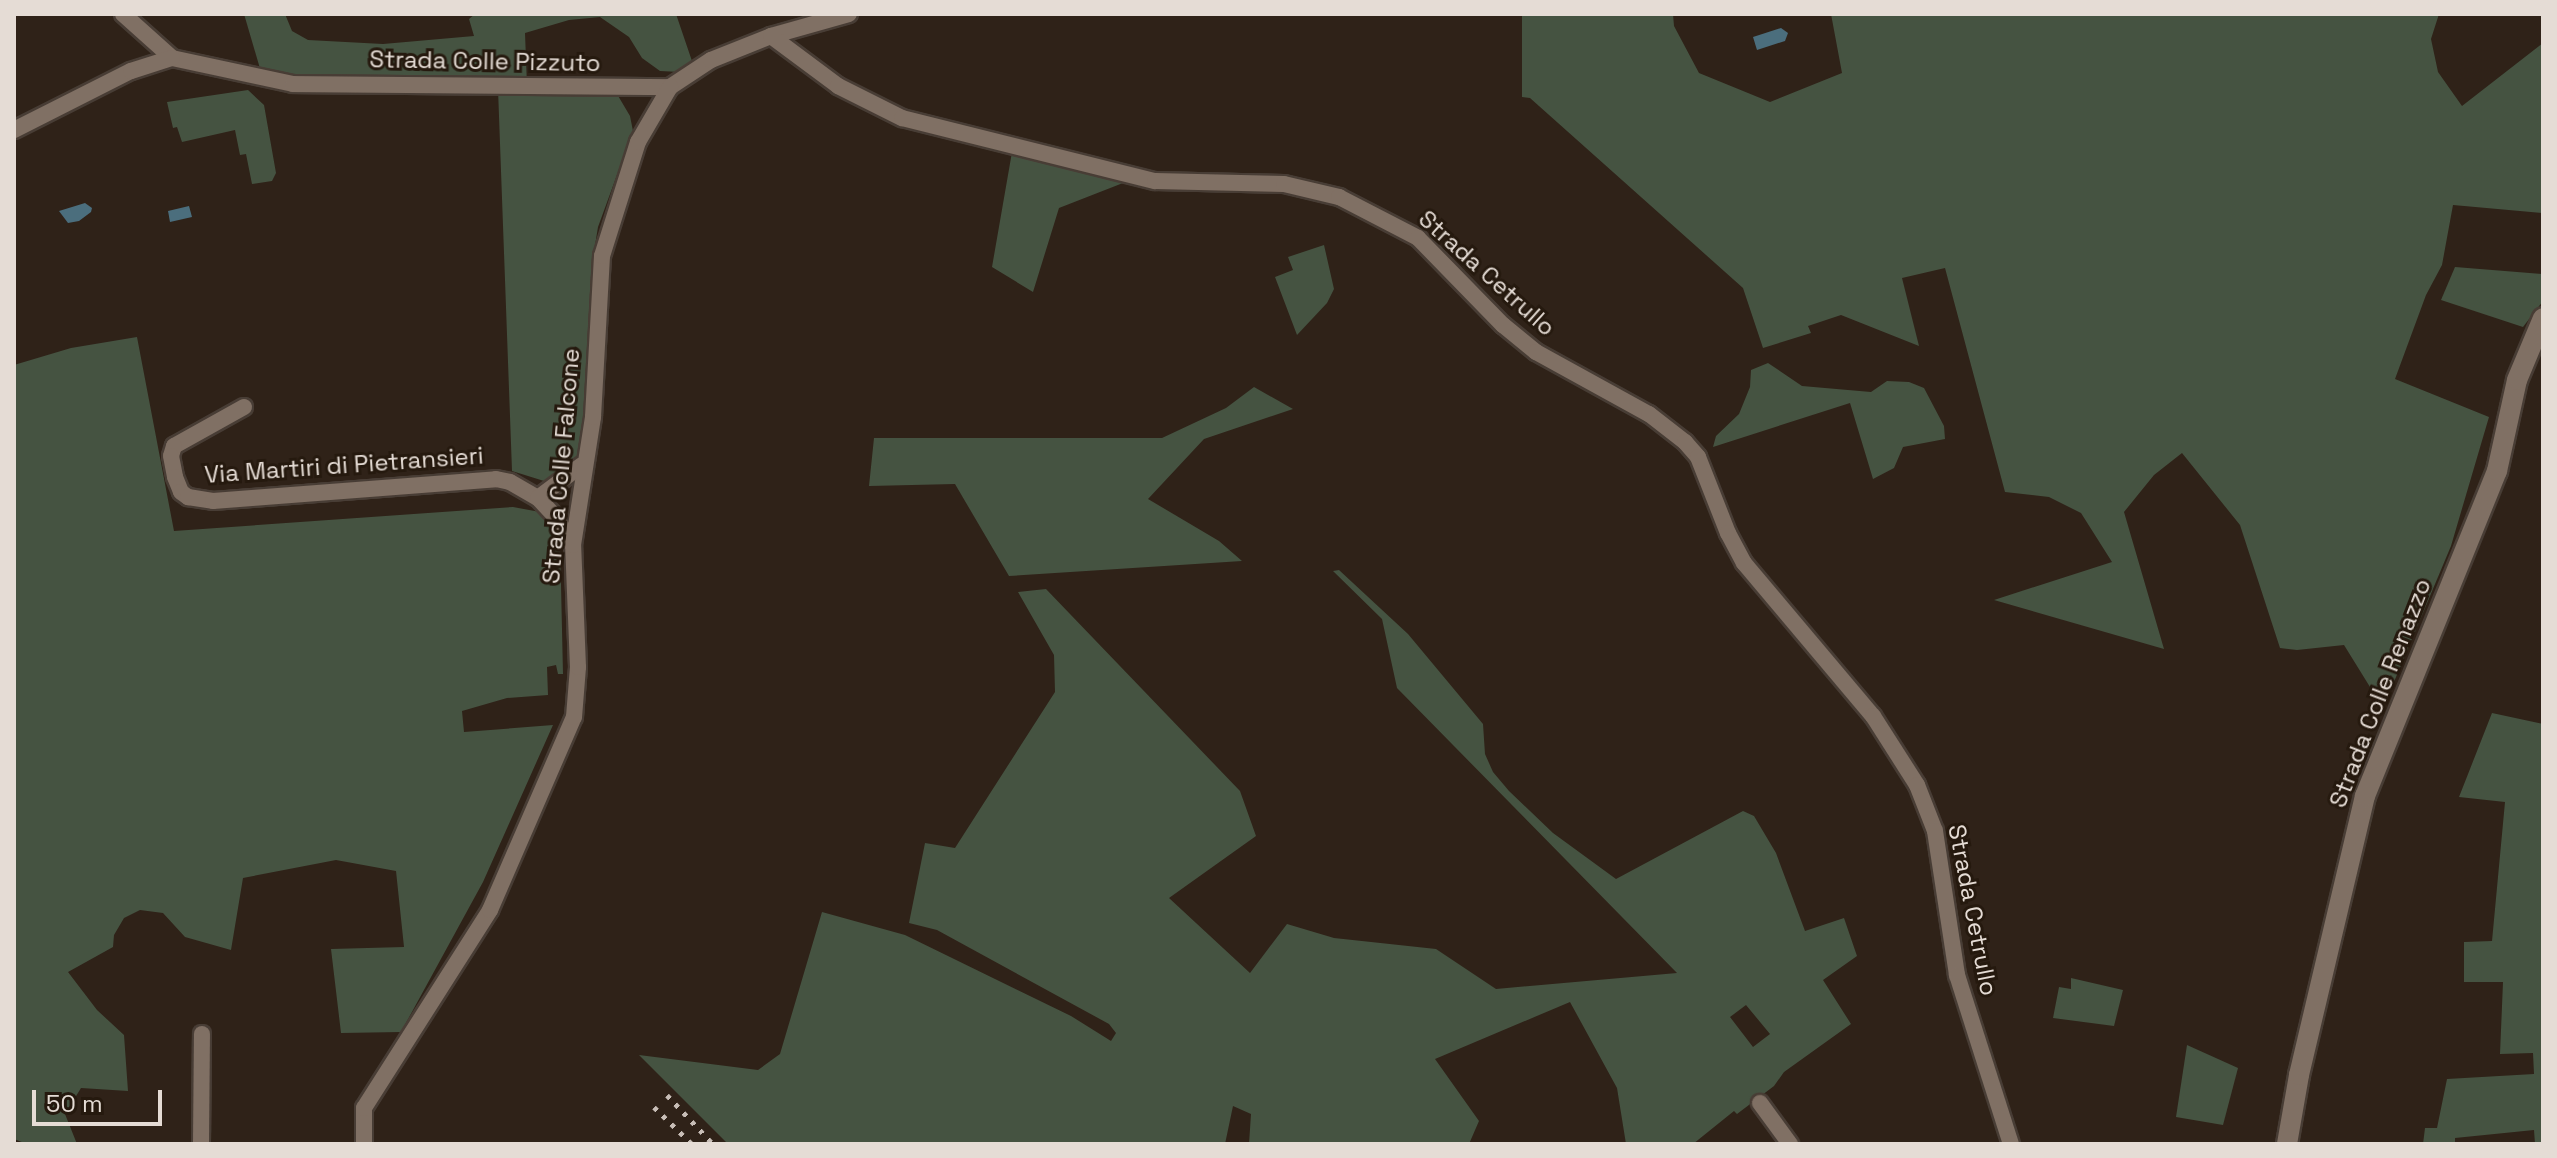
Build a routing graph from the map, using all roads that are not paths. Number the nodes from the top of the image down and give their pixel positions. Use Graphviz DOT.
graph roads {
  1 [pos="123,14"];
  2 [pos="849,14"];
  3 [pos="771,36"];
  4 [pos="172,58"];
  5 [pos="670,87"];
  6 [pos="14,130"];
  7 [pos="2543,318"];
  8 [pos="244,407"];
  9 [pos="582,465"];
  10 [pos="538,498"];
  11 [pos="573,545"];
  12 [pos="202,1034"];
  13 [pos="1760,1103"];
  14 [pos="201,1144"];
  15 [pos="364,1144"];
  16 [pos="1790,1144"];
  17 [pos="2011,1144"];
  18 [pos="2287,1144"];
  1 -- 4 [label="street, Strada Colle Pizzuto"];
  2 -- 3 [label="street"];
  3 -- 5 [label="street"];
  3 -- 17 [label="street, Strada Cetrullo"];
  4 -- 5 [label="street, Strada Colle Pizzuto"];
  4 -- 6 [label="street"];
  5 -- 9 [label="street, Strada Colle Falcone"];
  7 -- 18 [label="street, Strada Colle Renazzo"];
  8 -- 10 [label="street, Via Martiri di Pietransieri"];
  9 -- 10 [label="street"];
  9 -- 11 [label="street, Strada Colle Falcone"];
  10 -- 11 [label="street, Via Martiri di Pietransieri"];
  11 -- 15 [label="street, Strada Colle Falcone"];
  12 -- 14 [label="street"];
  13 -- 16 [label="street"];
}
